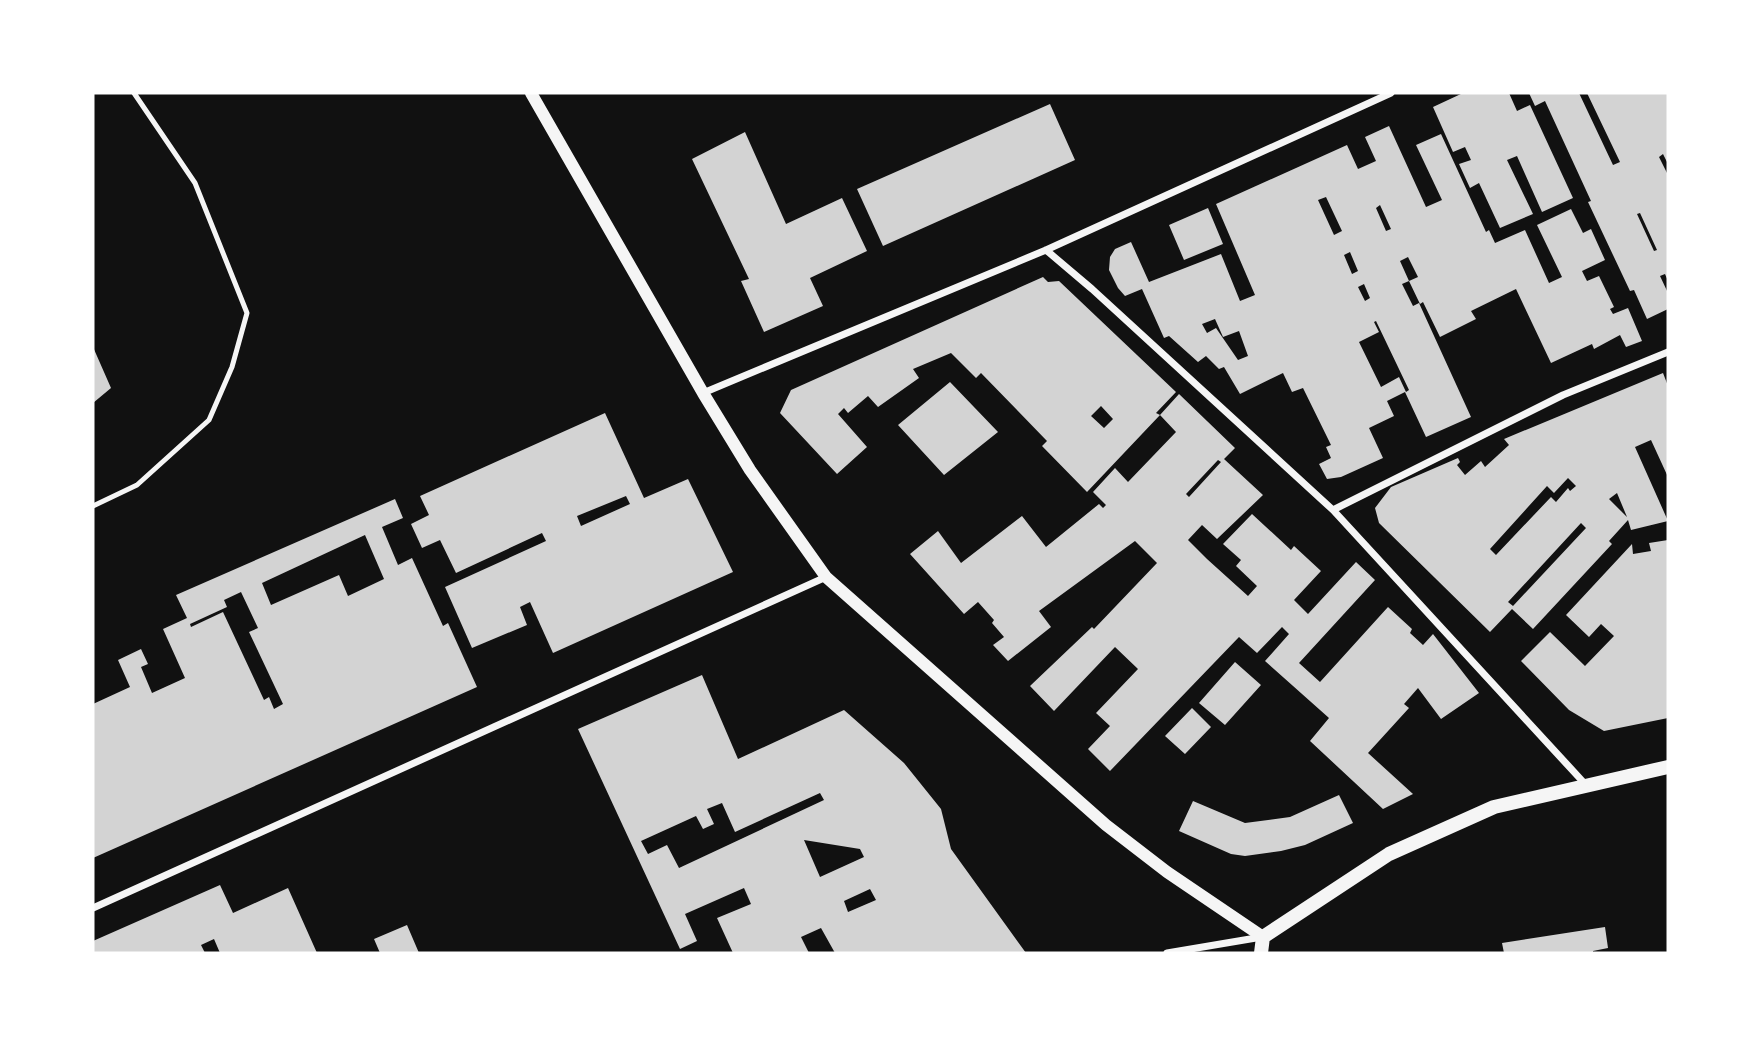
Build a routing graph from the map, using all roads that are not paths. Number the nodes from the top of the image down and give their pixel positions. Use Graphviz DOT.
graph roads {
  1 [pos="134,93"];
  2 [pos="531,93"];
  3 [pos="1391,93"];
  4 [pos="1046,250"];
  5 [pos="1668,352"];
  6 [pos="703,393"];
  7 [pos="93,506"];
  8 [pos="1333,510"];
  9 [pos="826,577"];
  10 [pos="1668,767"];
  11 [pos="1586,785"];
  12 [pos="93,908"];
  13 [pos="1263,937"];
  14 [pos="1167,953"];
  15 [pos="1261,953"];
  1 -- 7 [label="lane"];
  2 -- 6 [label="street"];
  3 -- 4 [label="street"];
  4 -- 6 [label="street"];
  4 -- 8 [label="street"];
  5 -- 8 [label="street"];
  6 -- 9 [label="street"];
  8 -- 11 [label="street"];
  9 -- 12 [label="street"];
  9 -- 13 [label="street"];
  10 -- 11 [label="main road"];
  11 -- 13 [label="main road"];
  13 -- 14 [label="street"];
  13 -- 15 [label="main road"];
}
